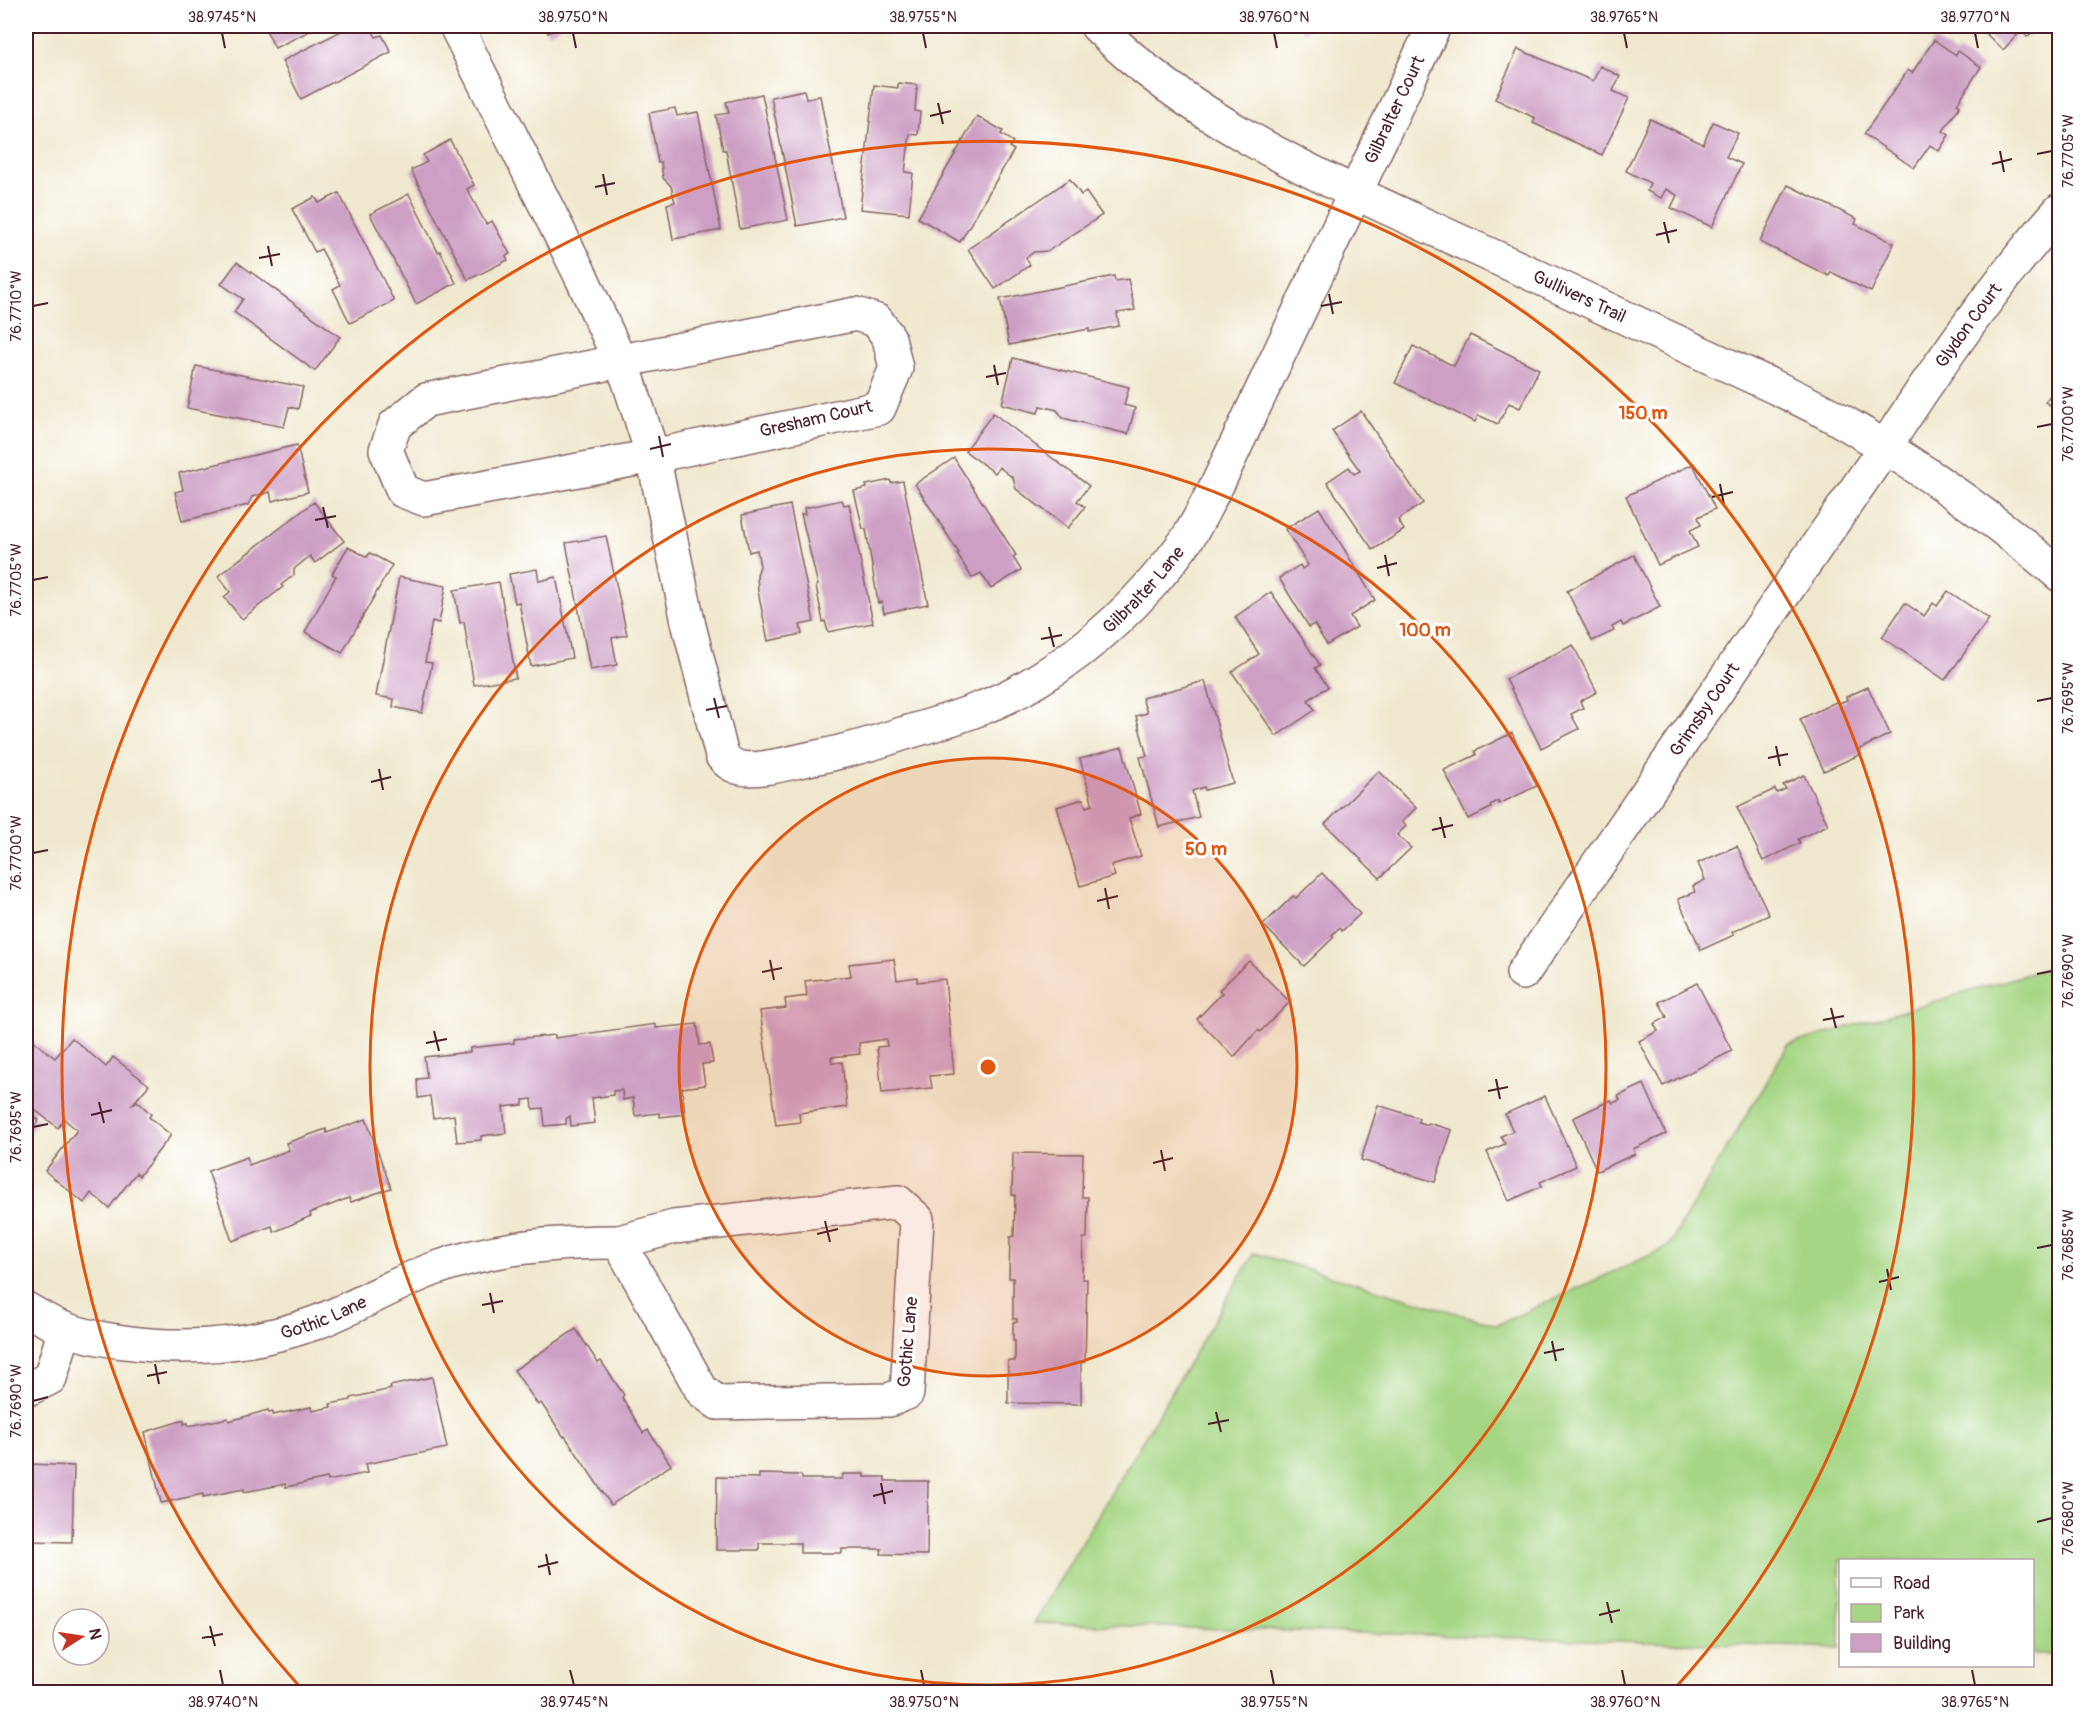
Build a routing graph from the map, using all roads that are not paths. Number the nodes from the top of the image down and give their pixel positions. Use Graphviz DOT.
graph roads {
  1 [pos="456,26"];
  2 [pos="1096,26"];
  3 [pos="1434,26"];
  4 [pos="1356,194"];
  5 [pos="2060,210"];
  6 [pos="620,361"];
  7 [pos="1885,447"];
  8 [pos="653,456"];
  9 [pos="2060,575"];
  10 [pos="1523,973"];
  11 [pos="619,1242"];
  12 [pos="26,1309"];
  13 [pos="65,1329"];
  14 [pos="26,1390"];
  1 -- 6 [label="street"];
  2 -- 4 [label="street, Gullivers Trail"];
  3 -- 4 [label="street, Gilbralter Court"];
  4 -- 7 [label="street, Gullivers Trail"];
  4 -- 8 [label="street, Gilbralter Lane"];
  5 -- 7 [label="street, Glydon Court"];
  6 -- 8 [label="street"];
  6 -- 8 [label="street, Gresham Court"];
  6 -- 8 [label="street, Gresham Court"];
  7 -- 9 [label="street, Gullivers Trail"];
  7 -- 10 [label="street, Grimsby Court"];
  11 -- 11 [label="street, Gothic Lane"];
  11 -- 13 [label="street, Gothic Lane"];
  12 -- 13 [label="street, Gothic Lane"];
  13 -- 14 [label="street"];
}
